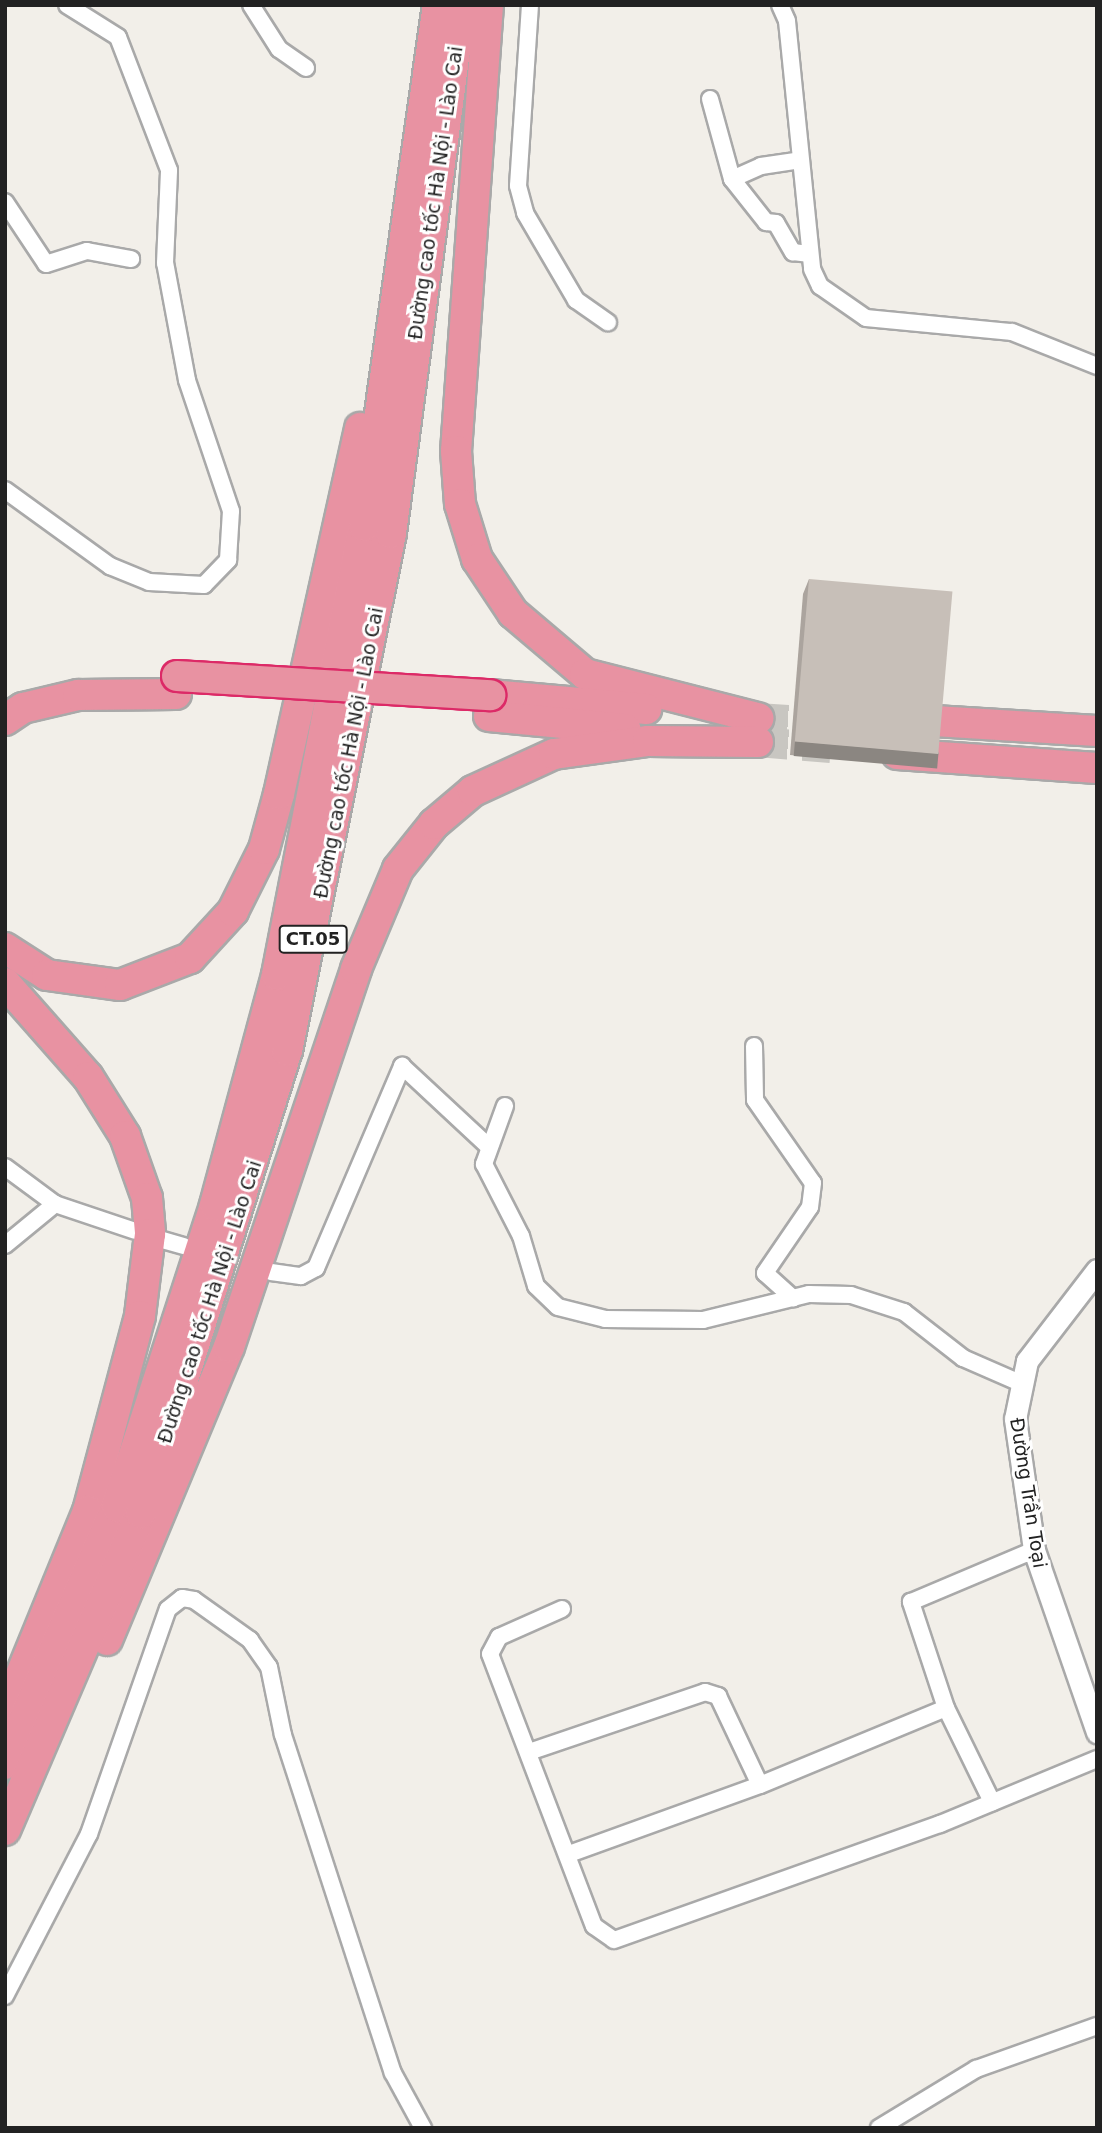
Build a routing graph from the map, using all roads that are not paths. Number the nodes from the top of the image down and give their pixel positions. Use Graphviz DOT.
graph roads {
  1 [pos="67,5"];
  2 [pos="251,5"];
  3 [pos="438,5"];
  4 [pos="461,5"];
  5 [pos="488,5"];
  6 [pos="530,5"];
  7 [pos="780,5"];
  8 [pos="306,68"];
  9 [pos="710,99"];
  10 [pos="422,122"];
  11 [pos="802,160"];
  12 [pos="732,179"];
  13 [pos="5,202"];
  14 [pos="810,254"];
  15 [pos="131,259"];
  16 [pos="608,322"];
  17 [pos="1097,366"];
  18 [pos="5,490"];
  19 [pos="176,685"];
  20 [pos="5,698"];
  21 [pos="5,720"];
  22 [pos="893,720"];
  23 [pos="758,730"];
  24 [pos="1097,731"];
  25 [pos="893,754"];
  26 [pos="1097,768"];
  27 [pos="5,948"];
  28 [pos="5,983"];
  29 [pos="754,1046"];
  30 [pos="505,1107"];
  31 [pos="486,1143"];
  32 [pos="5,1167"];
  33 [pos="55,1204"];
  34 [pos="135,1231"];
  35 [pos="159,1239"];
  36 [pos="5,1245"];
  37 [pos="184,1246"];
  38 [pos="271,1272"];
  39 [pos="1093,1282"];
  40 [pos="793,1297"];
  41 [pos="1018,1381"];
  42 [pos="1034,1550"];
  43 [pos="562,1609"];
  44 [pos="946,1708"];
  45 [pos="5,1713"];
  46 [pos="1097,1732"];
  47 [pos="529,1752"];
  48 [pos="1097,1759"];
  49 [pos="19,1766"];
  50 [pos="760,1786"];
  51 [pos="992,1802"];
  52 [pos="5,1830"];
  53 [pos="569,1854"];
  54 [pos="5,1996"];
  55 [pos="1097,2026"];
  56 [pos="423,2128"];
  57 [pos="879,2128"];
  1 -- 18 [label="street"];
  2 -- 8 [label="street"];
  3 -- 10 [label="highway, Đường cao tốc Hà Nội - Lào Cai / CT.05"];
  4 -- 49 [label="highway, Đường cao tốc Hà Nội - Lào Cai / CT.05"];
  5 -- 23 [label="highway"];
  6 -- 16 [label="street"];
  7 -- 11 [label="street"];
  9 -- 12 [label="street"];
  10 -- 27 [label="highway"];
  10 -- 49 [label="highway, Đường cao tốc Hà Nội - Lào Cai / CT.05"];
  11 -- 12 [label="street"];
  11 -- 14 [label="street"];
  12 -- 14 [label="street"];
  13 -- 15 [label="street"];
  14 -- 17 [label="street"];
  19 -- 20 [label="highway"];
  19 -- 21 [label="highway"];
  19 -- 23 [label="highway"];
  22 -- 24 [label="highway"];
  23 -- 49 [label="highway"];
  25 -- 26 [label="highway"];
  28 -- 45 [label="highway"];
  29 -- 40 [label="street"];
  30 -- 31 [label="street"];
  31 -- 38 [label="street"];
  31 -- 40 [label="street"];
  32 -- 33 [label="street"];
  33 -- 34 [label="street"];
  33 -- 36 [label="street"];
  35 -- 37 [label="street"];
  39 -- 41 [label="street, Đường Trần Toại"];
  40 -- 41 [label="street"];
  41 -- 42 [label="street, Đường Trần Toại"];
  42 -- 44 [label="street"];
  42 -- 46 [label="street, Đường Trần Toại"];
  43 -- 47 [label="street"];
  44 -- 50 [label="street"];
  44 -- 51 [label="street"];
  47 -- 50 [label="street"];
  47 -- 53 [label="street"];
  48 -- 51 [label="street"];
  49 -- 52 [label="highway, Đường cao tốc Hà Nội - Lào Cai / CT.05"];
  50 -- 53 [label="street"];
  51 -- 53 [label="street"];
  54 -- 56 [label="street"];
  55 -- 57 [label="street"];
}
